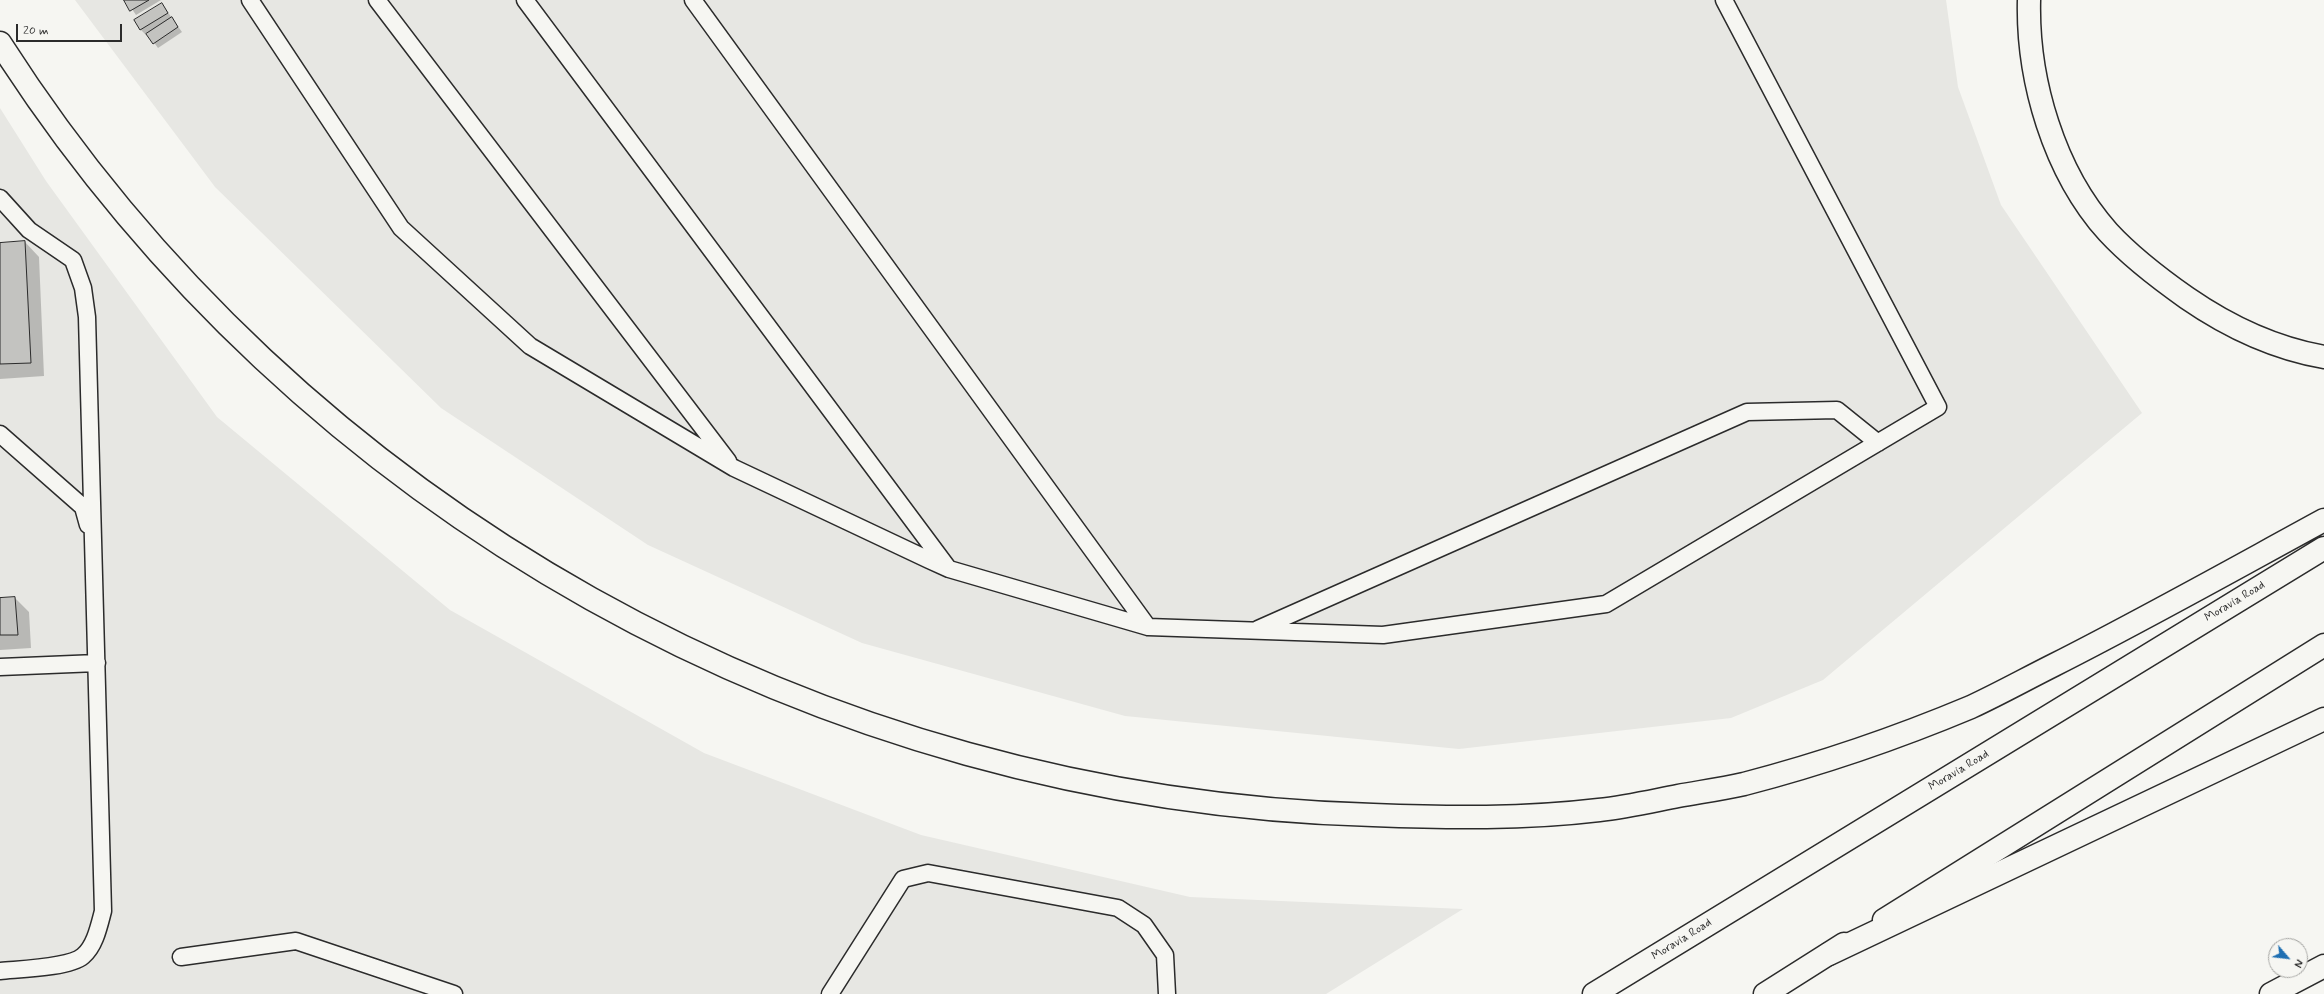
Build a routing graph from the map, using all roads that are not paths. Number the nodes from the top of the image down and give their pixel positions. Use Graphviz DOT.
graph roads {
  1 [pos="250,0"];
  2 [pos="377,0"];
  3 [pos="525,0"];
  4 [pos="693,0"];
  5 [pos="1724,0"];
  6 [pos="2029,0"];
  7 [pos="0,43"];
  8 [pos="0,198"];
  9 [pos="2324,357"];
  10 [pos="0,434"];
  11 [pos="1878,443"];
  12 [pos="734,468"];
  13 [pos="2324,520"];
  14 [pos="92,540"];
  15 [pos="2324,548"];
  16 [pos="949,569"];
  17 [pos="1148,628"];
  18 [pos="1254,631"];
  19 [pos="2324,645"];
  20 [pos="97,663"];
  21 [pos="0,667"];
  22 [pos="2324,719"];
  23 [pos="1829,954"];
  24 [pos="181,957"];
  25 [pos="2324,966"];
  26 [pos="0,971"];
  27 [pos="454,994"];
  28 [pos="830,994"];
  29 [pos="1167,994"];
  30 [pos="1594,994"];
  31 [pos="1765,994"];
  32 [pos="2271,994"];
  1 -- 12 [label="lane"];
  2 -- 12 [label="lane"];
  3 -- 16 [label="lane"];
  4 -- 17 [label="lane"];
  5 -- 11 [label="lane"];
  6 -- 9 [label="main road"];
  7 -- 13 [label="main road"];
  8 -- 14 [label="lane"];
  10 -- 14 [label="lane"];
  11 -- 18 [label="lane"];
  11 -- 18 [label="lane"];
  12 -- 16 [label="lane"];
  14 -- 20 [label="lane"];
  15 -- 30 [label="main road, Moravia Road"];
  16 -- 17 [label="lane"];
  17 -- 18 [label="lane"];
  19 -- 23 [label="main road"];
  20 -- 21 [label="lane"];
  20 -- 26 [label="lane"];
  22 -- 23 [label="main road"];
  23 -- 31 [label="main road"];
  24 -- 27 [label="lane"];
  25 -- 32 [label="main road"];
  28 -- 29 [label="lane"];
}
